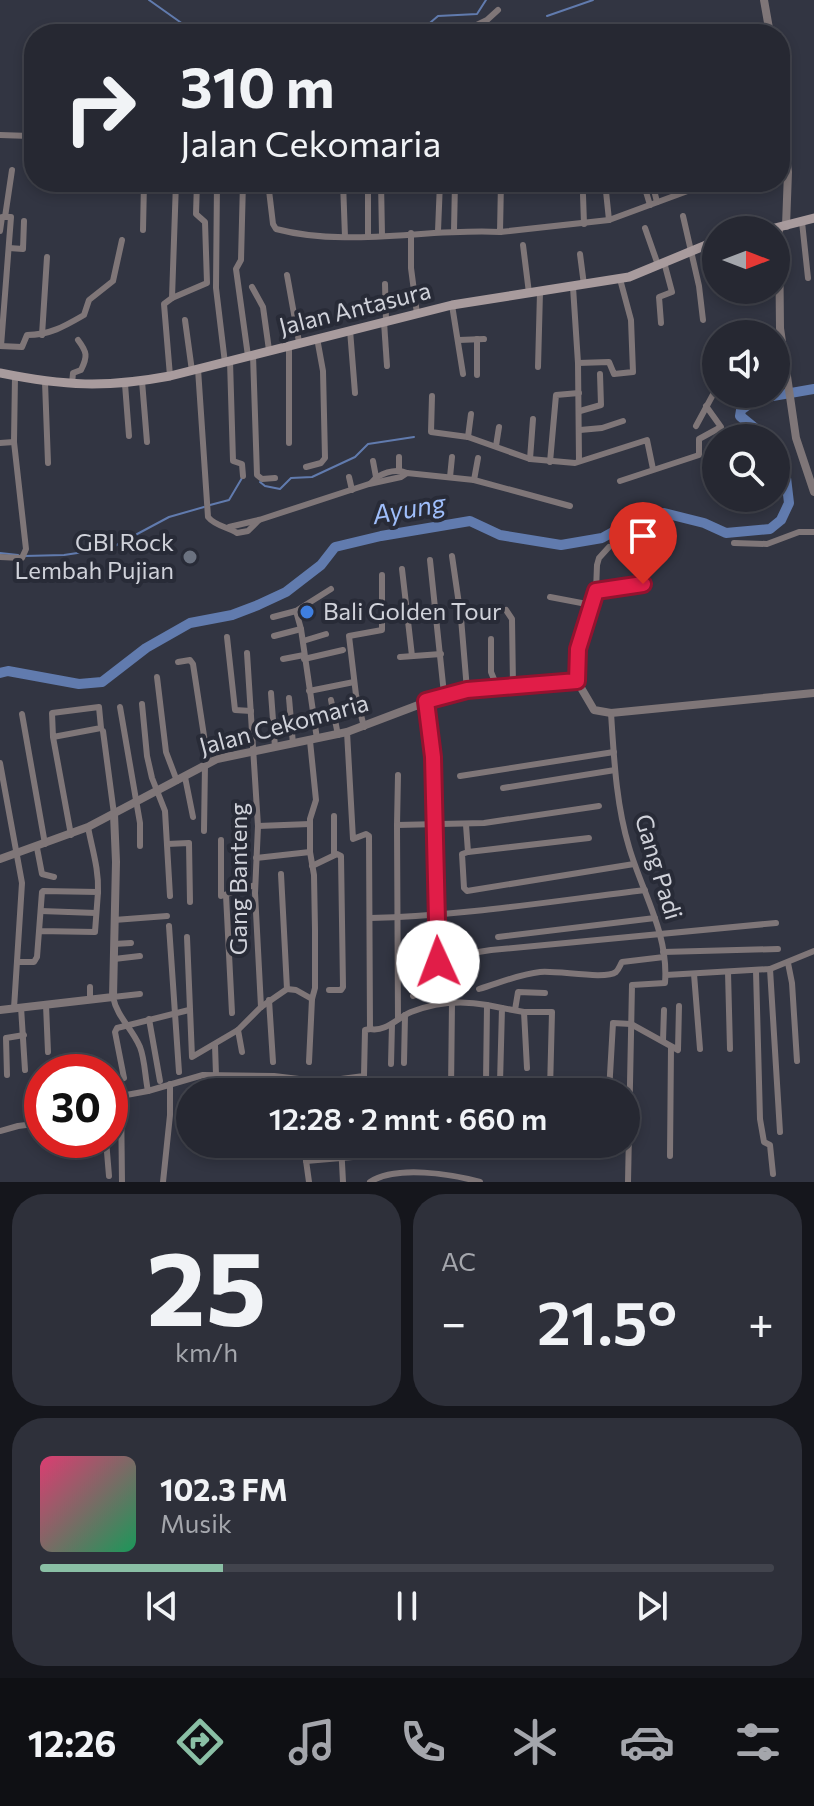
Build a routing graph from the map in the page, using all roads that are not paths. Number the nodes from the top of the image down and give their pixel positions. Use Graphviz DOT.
graph roads {
  1 [pos="764,0"];
  2 [pos="498,10"];
  3 [pos="479,24"];
  4 [pos="768,24"];
  5 [pos="0,135"];
  6 [pos="24,136"];
  7 [pos="12,170"];
  8 [pos="144,192"];
  9 [pos="176,192"];
  10 [pos="197,192"];
  11 [pos="217,192"];
  12 [pos="243,192"];
  13 [pos="269,192"];
  14 [pos="343,192"];
  15 [pos="368,192"];
  16 [pos="381,192"];
  17 [pos="440,192"];
  18 [pos="455,192"];
  19 [pos="501,192"];
  20 [pos="606,192"];
  21 [pos="648,192"];
  22 [pos="652,192"];
  23 [pos="684,192"];
  24 [pos="783,192"];
  25 [pos="583,195"];
  26 [pos="653,203"];
  27 [pos="683,216"];
  28 [pos="783,216"];
  29 [pos="5,217"];
  30 [pos="814,218"];
  31 [pos="609,220"];
  32 [pos="24,221"];
  33 [pos="802,222"];
  34 [pos="584,224"];
  35 [pos="790,225"];
  36 [pos="645,228"];
  37 [pos="143,230"];
  38 [pos="0,231"];
  39 [pos="438,231"];
  40 [pos="454,231"];
  41 [pos="500,232"];
  42 [pos="411,233"];
  43 [pos="368,235"];
  44 [pos="382,235"];
  45 [pos="345,237"];
  46 [pos="122,240"];
  47 [pos="523,245"];
  48 [pos="702,247"];
  49 [pos="9,248"];
  50 [pos="692,251"];
  51 [pos="580,254"];
  52 [pos="47,257"];
  53 [pos="661,264"];
  54 [pos="287,275"];
  55 [pos="808,278"];
  56 [pos="620,279"];
  57 [pos="385,284"];
  58 [pos="579,286"];
  59 [pos="252,287"];
  60 [pos="540,292"];
  61 [pos="529,293"];
  62 [pos="172,298"];
  63 [pos="452,305"];
  64 [pos="417,314"];
  65 [pos="185,320"];
  66 [pos="703,320"];
  67 [pos="385,321"];
  68 [pos="661,323"];
  69 [pos="350,330"];
  70 [pos="42,335"];
  71 [pos="317,338"];
  72 [pos="78,340"];
  73 [pos="459,340"];
  74 [pos="294,343"];
  75 [pos="0,346"];
  76 [pos="269,350"];
  77 [pos="251,356"];
  78 [pos="228,362"];
  79 [pos="578,363"];
  80 [pos="387,366"];
  81 [pos="538,367"];
  82 [pos="195,370"];
  83 [pos="0,373"];
  84 [pos="463,374"];
  85 [pos="600,374"];
  86 [pos="477,375"];
  87 [pos="15,376"];
  88 [pos="170,376"];
  89 [pos="142,381"];
  90 [pos="45,382"];
  91 [pos="72,384"];
  92 [pos="125,384"];
  93 [pos="355,393"];
  94 [pos="579,393"];
  95 [pos="432,396"];
  96 [pos="790,397"];
  97 [pos="705,408"];
  98 [pos="707,408"];
  99 [pos="580,411"];
  100 [pos="471,414"];
  101 [pos="533,419"];
  102 [pos="623,421"];
  103 [pos="696,426"];
  104 [pos="499,427"];
  105 [pos="580,430"];
  106 [pos="129,436"];
  107 [pos="468,437"];
  108 [pos="14,442"];
  109 [pos="147,442"];
  110 [pos="0,443"];
  111 [pos="289,443"];
  112 [pos="496,446"];
  113 [pos="399,457"];
  114 [pos="452,457"];
  115 [pos="478,458"];
  116 [pos="530,459"];
  117 [pos="373,461"];
  118 [pos="579,461"];
  119 [pos="425,462"];
  120 [pos="550,462"];
  121 [pos="48,463"];
  122 [pos="306,467"];
  123 [pos="653,469"];
  124 [pos="399,471"];
  125 [pos="407,473"];
  126 [pos="425,474"];
  127 [pos="243,476"];
  128 [pos="349,477"];
  129 [pos="376,477"];
  130 [pos="450,477"];
  131 [pos="275,478"];
  132 [pos="474,480"];
  133 [pos="812,480"];
  134 [pos="620,481"];
  135 [pos="369,484"];
  136 [pos="352,490"];
  137 [pos="814,492"];
  138 [pos="570,506"];
  139 [pos="814,532"];
  140 [pos="734,543"];
  141 [pos="609,547"];
  142 [pos="452,556"];
  143 [pos="0,557"];
  144 [pos="430,560"];
  145 [pos="402,569"];
  146 [pos="382,575"];
  147 [pos="643,584"];
  148 [pos="331,589"];
  149 [pos="596,591"];
  150 [pos="550,597"];
  151 [pos="592,605"];
  152 [pos="506,610"];
  153 [pos="296,611"];
  154 [pos="482,614"];
  155 [pos="273,617"];
  156 [pos="461,618"];
  157 [pos="301,629"];
  158 [pos="326,634"];
  159 [pos="274,636"];
  160 [pos="227,637"];
  161 [pos="491,639"];
  162 [pos="303,641"];
  163 [pos="343,650"];
  164 [pos="247,653"];
  165 [pos="441,654"];
  166 [pos="412,656"];
  167 [pos="304,657"];
  168 [pos="400,657"];
  169 [pos="283,659"];
  170 [pos="178,662"];
  171 [pos="157,677"];
  172 [pos="577,681"];
  173 [pos="354,682"];
  174 [pos="497,686"];
  175 [pos="513,686"];
  176 [pos="467,690"];
  177 [pos="309,691"];
  178 [pos="271,693"];
  179 [pos="814,693"];
  180 [pos="444,694"];
  181 [pos="289,698"];
  182 [pos="331,700"];
  183 [pos="426,701"];
  184 [pos="142,704"];
  185 [pos="120,707"];
  186 [pos="251,711"];
  187 [pos="611,713"];
  188 [pos="22,714"];
  189 [pos="364,727"];
  190 [pos="103,731"];
  191 [pos="343,734"];
  192 [pos="53,737"];
  193 [pos="313,740"];
  194 [pos="293,744"];
  195 [pos="275,747"];
  196 [pos="254,751"];
  197 [pos="614,752"];
  198 [pos="0,763"];
  199 [pos="206,763"];
  200 [pos="615,770"];
  201 [pos="398,775"];
  202 [pos="460,776"];
  203 [pos="181,779"];
  204 [pos="503,788"];
  205 [pos="158,791"];
  206 [pos="3,794"];
  207 [pos="135,803"];
  208 [pos="599,806"];
  209 [pos="114,814"];
  210 [pos="334,816"];
  211 [pos="193,817"];
  212 [pos="310,824"];
  213 [pos="434,824"];
  214 [pos="397,825"];
  215 [pos="466,825"];
  216 [pos="258,826"];
  217 [pos="88,827"];
  218 [pos="204,831"];
  219 [pos="71,835"];
  220 [pos="589,838"];
  221 [pos="221,840"];
  222 [pos="167,844"];
  223 [pos="41,846"];
  224 [pos="140,846"];
  225 [pos="310,852"];
  226 [pos="468,852"];
  227 [pos="17,854"];
  228 [pos="334,855"];
  229 [pos="256,858"];
  230 [pos="0,859"];
  231 [pos="634,864"];
  232 [pos="312,866"];
  233 [pos="281,874"];
  234 [pos="54,877"];
  235 [pos="255,885"];
  236 [pos="645,890"];
  237 [pos="98,892"];
  238 [pos="226,895"];
  239 [pos="170,896"];
  240 [pos="190,902"];
  241 [pos="41,911"];
  242 [pos="96,913"];
  243 [pos="437,915"];
  244 [pos="167,916"];
  245 [pos="397,917"];
  246 [pos="370,918"];
  247 [pos="655,918"];
  248 [pos="114,920"];
  249 [pos="776,923"];
  250 [pos="169,926"];
  251 [pos="39,931"];
  252 [pos="660,932"];
  253 [pos="187,937"];
  254 [pos="498,937"];
  255 [pos="131,943"];
  256 [pos="114,944"];
  257 [pos="778,949"];
  258 [pos="814,951"];
  259 [pos="663,955"];
  260 [pos="140,956"];
  261 [pos="114,959"];
  262 [pos="438,959"];
  263 [pos="17,962"];
  264 [pos="415,962"];
  265 [pos="788,963"];
  266 [pos="770,969"];
  267 [pos="756,971"];
  268 [pos="728,972"];
  269 [pos="694,974"];
  270 [pos="666,979"];
  271 [pos="90,987"];
  272 [pos="437,987"];
  273 [pos="287,989"];
  274 [pos="479,989"];
  275 [pos="329,990"];
  276 [pos="545,993"];
  277 [pos="140,994"];
  278 [pos="413,996"];
  279 [pos="113,997"];
  280 [pos="90,999"];
  281 [pos="312,999"];
  282 [pos="269,1000"];
  283 [pos="452,1002"];
  284 [pos="437,1003"];
  285 [pos="46,1005"];
  286 [pos="487,1005"];
  287 [pos="679,1006"];
  288 [pos="261,1007"];
  289 [pos="18,1008"];
  290 [pos="502,1008"];
  291 [pos="0,1010"];
  292 [pos="189,1010"];
  293 [pos="515,1010"];
  294 [pos="664,1010"];
  295 [pos="524,1012"];
  296 [pos="174,1013"];
  297 [pos="232,1013"];
  298 [pos="149,1019"];
  299 [pos="398,1020"];
  300 [pos="127,1024"];
  301 [pos="631,1024"];
  302 [pos="370,1029"];
  303 [pos="238,1030"];
  304 [pos="24,1035"];
  305 [pos="663,1041"];
  306 [pos="215,1045"];
  307 [pos="671,1047"];
  308 [pos="700,1049"];
  309 [pos="730,1049"];
  310 [pos="48,1052"];
  311 [pos="242,1052"];
  312 [pos="25,1054"];
  313 [pos="119,1054"];
  314 [pos="797,1061"];
  315 [pos="273,1062"];
  316 [pos="309,1062"];
  317 [pos="404,1063"];
  318 [pos="391,1064"];
  319 [pos="527,1068"];
  320 [pos="179,1072"];
  321 [pos="7,1075"];
  322 [pos="216,1075"];
  323 [pos="291,1078"];
  324 [pos="364,1078"];
  325 [pos="451,1078"];
  326 [pos="486,1078"];
  327 [pos="500,1078"];
  328 [pos="550,1078"];
  329 [pos="610,1078"];
  330 [pos="629,1078"];
  331 [pos="160,1081"];
  332 [pos="170,1084"];
  333 [pos="148,1091"];
  334 [pos="128,1095"];
  335 [pos="24,1126"];
  336 [pos="0,1131"];
  337 [pos="780,1132"];
  338 [pos="670,1156"];
  339 [pos="108,1158"];
  340 [pos="122,1158"];
  341 [pos="306,1158"];
  342 [pos="332,1158"];
  343 [pos="341,1158"];
  344 [pos="628,1158"];
  345 [pos="306,1161"];
  346 [pos="773,1174"];
  347 [pos="109,1176"];
  348 [pos="404,1178"];
  349 [pos="432,1178"];
  350 [pos="379,1179"];
  351 [pos="468,1180"];
  352 [pos="122,1182"];
  353 [pos="163,1182"];
  354 [pos="309,1182"];
  355 [pos="343,1182"];
  356 [pos="370,1182"];
  357 [pos="480,1182"];
  358 [pos="628,1182"];
  1 -- 4 [label="street"];
  2 -- 3 [label="street"];
  5 -- 6 [label="street"];
  7 -- 29 [label="street"];
  8 -- 37 [label="street"];
  9 -- 62 [label="street"];
  10 -- 62 [label="street"];
  11 -- 78 [label="street"];
  12 -- 77 [label="street"];
  13 -- 45 [label="street"];
  14 -- 45 [label="street"];
  15 -- 43 [label="street"];
  16 -- 44 [label="street"];
  17 -- 39 [label="street"];
  18 -- 40 [label="street"];
  19 -- 41 [label="street"];
  20 -- 31 [label="street"];
  21 -- 26 [label="street"];
  22 -- 26 [label="street"];
  23 -- 26 [label="street"];
  24 -- 28 [label="street"];
  25 -- 34 [label="street"];
  26 -- 31 [label="street"];
  27 -- 50 [label="street"];
  29 -- 38 [label="street"];
  29 -- 49 [label="street"];
  30 -- 33 [label="main road"];
  31 -- 34 [label="street"];
  32 -- 49 [label="street"];
  33 -- 35 [label="main road"];
  33 -- 55 [label="street"];
  34 -- 41 [label="street"];
  36 -- 53 [label="street"];
  39 -- 40 [label="street"];
  39 -- 42 [label="street"];
  40 -- 41 [label="street"];
  42 -- 44 [label="street"];
  42 -- 64 [label="street"];
  43 -- 44 [label="street"];
  43 -- 45 [label="street"];
  46 -- 70 [label="street"];
  47 -- 61 [label="street"];
  48 -- 50 [label="main road, Jalan Antasura"];
  49 -- 75 [label="street"];
  50 -- 53 [label="main road, Jalan Antasura"];
  50 -- 66 [label="street"];
  51 -- 58 [label="street"];
  52 -- 70 [label="street"];
  53 -- 56 [label="main road, Jalan Antasura"];
  53 -- 68 [label="street"];
  54 -- 74 [label="street"];
  56 -- 58 [label="main road, Jalan Antasura"];
  56 -- 79 [label="street"];
  57 -- 67 [label="street"];
  58 -- 60 [label="main road, Jalan Antasura"];
  58 -- 79 [label="street"];
  59 -- 76 [label="street"];
  60 -- 61 [label="main road, Jalan Antasura"];
  60 -- 81 [label="street"];
  61 -- 63 [label="main road, Jalan Antasura"];
  62 -- 88 [label="street"];
  63 -- 64 [label="main road, Jalan Antasura"];
  63 -- 73 [label="street"];
  64 -- 67 [label="main road, Jalan Antasura"];
  65 -- 82 [label="street"];
  67 -- 69 [label="main road, Jalan Antasura"];
  67 -- 80 [label="street"];
  69 -- 71 [label="main road, Jalan Antasura"];
  69 -- 93 [label="street"];
  70 -- 75 [label="street"];
  71 -- 74 [label="main road, Jalan Antasura"];
  71 -- 122 [label="street"];
  72 -- 91 [label="street"];
  73 -- 84 [label="street"];
  73 -- 86 [label="street"];
  74 -- 76 [label="main road, Jalan Antasura"];
  74 -- 111 [label="street"];
  76 -- 77 [label="main road, Jalan Antasura"];
  77 -- 78 [label="main road, Jalan Antasura"];
  77 -- 131 [label="street"];
  78 -- 82 [label="main road, Jalan Antasura"];
  78 -- 127 [label="street"];
  79 -- 94 [label="street"];
  82 -- 88 [label="main road, Jalan Antasura"];
  82 -- 136 [label="street"];
  83 -- 87 [label="main road, Jalan Antasura"];
  85 -- 99 [label="street"];
  87 -- 90 [label="main road, Jalan Antasura"];
  87 -- 108 [label="street"];
  88 -- 89 [label="main road, Jalan Antasura"];
  89 -- 92 [label="main road, Jalan Antasura"];
  89 -- 109 [label="street"];
  90 -- 91 [label="main road, Jalan Antasura"];
  90 -- 121 [label="street"];
  91 -- 92 [label="main road, Jalan Antasura"];
  92 -- 106 [label="street"];
  94 -- 99 [label="street"];
  94 -- 120 [label="street"];
  95 -- 107 [label="street"];
  96 -- 133 [label="street"];
  97 -- 103 [label="street"];
  98 -- 123 [label="street"];
  99 -- 105 [label="street"];
  100 -- 107 [label="street"];
  101 -- 116 [label="street"];
  102 -- 105 [label="street"];
  104 -- 112 [label="street"];
  105 -- 118 [label="street"];
  107 -- 112 [label="street"];
  108 -- 110 [label="street"];
  108 -- 143 [label="street"];
  112 -- 116 [label="street"];
  113 -- 124 [label="street"];
  114 -- 130 [label="street"];
  115 -- 132 [label="street"];
  116 -- 120 [label="street"];
  117 -- 129 [label="street"];
  118 -- 120 [label="street"];
  118 -- 123 [label="street"];
  119 -- 126 [label="street"];
  123 -- 134 [label="street"];
  124 -- 125 [label="street"];
  124 -- 129 [label="street"];
  125 -- 126 [label="street"];
  125 -- 135 [label="street"];
  126 -- 130 [label="street"];
  128 -- 136 [label="street"];
  129 -- 135 [label="street"];
  130 -- 132 [label="street"];
  132 -- 138 [label="street"];
  133 -- 137 [label="street"];
  135 -- 136 [label="street"];
  139 -- 140 [label="street"];
  141 -- 149 [label="street"];
  142 -- 156 [label="street"];
  144 -- 165 [label="street"];
  145 -- 166 [label="street"];
  146 -- 173 [label="street"];
  147 -- 149 [label="street"];
  148 -- 153 [label="street"];
  149 -- 151 [label="street"];
  150 -- 151 [label="street"];
  151 -- 172 [label="street"];
  152 -- 175 [label="street"];
  153 -- 155 [label="street"];
  153 -- 157 [label="street"];
  154 -- 156 [label="street"];
  156 -- 176 [label="street"];
  157 -- 159 [label="street"];
  157 -- 162 [label="street"];
  158 -- 162 [label="street"];
  160 -- 186 [label="street"];
  161 -- 174 [label="street"];
  162 -- 167 [label="street"];
  163 -- 167 [label="street"];
  164 -- 186 [label="street, Gang Banteng"];
  165 -- 166 [label="street"];
  165 -- 180 [label="street"];
  166 -- 168 [label="street"];
  167 -- 169 [label="street"];
  167 -- 177 [label="street"];
  170 -- 199 [label="street"];
  171 -- 203 [label="street"];
  172 -- 175 [label="street, Jalan Cekomaria"];
  172 -- 187 [label="street"];
  173 -- 177 [label="street"];
  173 -- 189 [label="street"];
  174 -- 175 [label="street, Jalan Cekomaria"];
  174 -- 176 [label="street, Jalan Cekomaria"];
  176 -- 180 [label="street, Jalan Cekomaria"];
  177 -- 193 [label="street"];
  178 -- 195 [label="street"];
  179 -- 187 [label="street"];
  180 -- 183 [label="street, Jalan Cekomaria"];
  181 -- 194 [label="street"];
  182 -- 191 [label="street"];
  183 -- 189 [label="street, Jalan Cekomaria"];
  183 -- 213 [label="street"];
  184 -- 205 [label="street"];
  185 -- 207 [label="street"];
  186 -- 196 [label="street, Gang Banteng"];
  187 -- 197 [label="street, Gang Padi"];
  188 -- 223 [label="street"];
  189 -- 191 [label="street, Jalan Cekomaria"];
  190 -- 209 [label="street"];
  191 -- 193 [label="street, Jalan Cekomaria"];
  191 -- 246 [label="street"];
  192 -- 192 [label="street"];
  192 -- 219 [label="street"];
  193 -- 194 [label="street, Jalan Cekomaria"];
  193 -- 212 [label="street"];
  194 -- 195 [label="street, Jalan Cekomaria"];
  195 -- 196 [label="street, Jalan Cekomaria"];
  196 -- 199 [label="street, Jalan Cekomaria"];
  196 -- 216 [label="street, Gang Banteng"];
  197 -- 200 [label="street, Gang Padi"];
  197 -- 202 [label="street"];
  198 -- 206 [label="street"];
  199 -- 203 [label="street, Jalan Cekomaria"];
  199 -- 218 [label="street"];
  200 -- 204 [label="street"];
  200 -- 236 [label="street, Gang Padi"];
  201 -- 214 [label="street"];
  203 -- 205 [label="street, Jalan Cekomaria"];
  203 -- 211 [label="street"];
  205 -- 207 [label="street, Jalan Cekomaria"];
  205 -- 222 [label="street"];
  206 -- 227 [label="street"];
  207 -- 209 [label="street, Jalan Cekomaria"];
  207 -- 224 [label="street"];
  208 -- 215 [label="street"];
  209 -- 217 [label="street, Jalan Cekomaria"];
  209 -- 248 [label="street"];
  210 -- 228 [label="street"];
  212 -- 216 [label="street"];
  212 -- 225 [label="street"];
  213 -- 214 [label="street"];
  213 -- 215 [label="street"];
  213 -- 243 [label="street"];
  214 -- 245 [label="street"];
  215 -- 226 [label="street"];
  216 -- 229 [label="street, Gang Banteng"];
  217 -- 219 [label="street, Jalan Cekomaria"];
  217 -- 237 [label="street"];
  219 -- 223 [label="street, Jalan Cekomaria"];
  220 -- 226 [label="street"];
  221 -- 238 [label="street"];
  222 -- 239 [label="street"];
  222 -- 240 [label="street"];
  223 -- 227 [label="street, Jalan Cekomaria"];
  223 -- 234 [label="street"];
  225 -- 229 [label="street"];
  225 -- 232 [label="street"];
  226 -- 231 [label="street"];
  227 -- 230 [label="street, Jalan Cekomaria"];
  227 -- 263 [label="street"];
  228 -- 232 [label="street"];
  228 -- 275 [label="street"];
  229 -- 235 [label="street, Gang Banteng"];
  232 -- 281 [label="street"];
  233 -- 273 [label="street"];
  235 -- 238 [label="street"];
  235 -- 288 [label="street, Gang Banteng"];
  236 -- 243 [label="street"];
  236 -- 247 [label="street, Gang Padi"];
  237 -- 241 [label="street"];
  237 -- 242 [label="street"];
  238 -- 297 [label="street"];
  241 -- 242 [label="street"];
  241 -- 251 [label="street"];
  242 -- 251 [label="street"];
  243 -- 245 [label="street"];
  243 -- 262 [label="street"];
  244 -- 248 [label="street"];
  245 -- 246 [label="street"];
  245 -- 299 [label="street"];
  246 -- 302 [label="street"];
  247 -- 252 [label="street, Gang Padi"];
  247 -- 254 [label="street"];
  248 -- 256 [label="street"];
  249 -- 252 [label="street"];
  250 -- 296 [label="street"];
  251 -- 263 [label="street"];
  252 -- 259 [label="street, Gang Padi"];
  252 -- 262 [label="street"];
  253 -- 292 [label="street"];
  255 -- 256 [label="street"];
  256 -- 261 [label="street"];
  257 -- 259 [label="street"];
  258 -- 265 [label="street"];
  259 -- 270 [label="street, Gang Padi"];
  259 -- 274 [label="street"];
  260 -- 261 [label="street"];
  261 -- 279 [label="street"];
  262 -- 264 [label="street"];
  262 -- 272 [label="street"];
  263 -- 289 [label="street"];
  265 -- 266 [label="street"];
  265 -- 314 [label="street"];
  266 -- 267 [label="street"];
  266 -- 337 [label="street"];
  267 -- 268 [label="street"];
  267 -- 346 [label="street"];
  268 -- 269 [label="street"];
  268 -- 309 [label="street"];
  269 -- 270 [label="street"];
  269 -- 308 [label="street"];
  270 -- 301 [label="street"];
  271 -- 280 [label="street"];
  272 -- 278 [label="street"];
  272 -- 284 [label="street"];
  273 -- 281 [label="street"];
  273 -- 282 [label="street"];
  276 -- 293 [label="street"];
  277 -- 279 [label="street"];
  279 -- 280 [label="street"];
  279 -- 300 [label="street"];
  280 -- 285 [label="street"];
  281 -- 316 [label="street"];
  282 -- 288 [label="street"];
  282 -- 315 [label="street"];
  283 -- 284 [label="street"];
  283 -- 286 [label="street"];
  283 -- 325 [label="street"];
  284 -- 299 [label="street"];
  285 -- 289 [label="street"];
  285 -- 310 [label="street"];
  286 -- 290 [label="street"];
  286 -- 326 [label="street"];
  287 -- 307 [label="street"];
  288 -- 303 [label="street"];
  289 -- 291 [label="street"];
  289 -- 304 [label="street"];
  290 -- 293 [label="street"];
  290 -- 327 [label="street"];
  292 -- 296 [label="street"];
  292 -- 306 [label="street"];
  293 -- 295 [label="street"];
  294 -- 305 [label="street"];
  295 -- 319 [label="street"];
  295 -- 328 [label="street"];
  296 -- 298 [label="street"];
  296 -- 320 [label="street"];
  298 -- 300 [label="street"];
  298 -- 331 [label="street"];
  299 -- 302 [label="street"];
  299 -- 317 [label="street"];
  299 -- 318 [label="street"];
  300 -- 313 [label="street"];
  300 -- 333 [label="street"];
  301 -- 305 [label="street"];
  301 -- 329 [label="street"];
  301 -- 330 [label="street"];
  302 -- 324 [label="street"];
  303 -- 306 [label="street"];
  303 -- 311 [label="street"];
  304 -- 312 [label="street"];
  304 -- 321 [label="street"];
  305 -- 307 [label="street"];
  306 -- 322 [label="street"];
  307 -- 338 [label="street"];
  322 -- 323 [label="street"];
  322 -- 332 [label="street"];
  332 -- 333 [label="street"];
  332 -- 353 [label="street"];
  333 -- 334 [label="street"];
  335 -- 336 [label="street"];
  339 -- 347 [label="street"];
  340 -- 352 [label="street"];
  341 -- 345 [label="street"];
  342 -- 345 [label="street"];
  343 -- 355 [label="street"];
  344 -- 358 [label="street"];
  345 -- 354 [label="street"];
  348 -- 349 [label="street"];
  348 -- 350 [label="street"];
  349 -- 351 [label="street"];
  350 -- 356 [label="street"];
  351 -- 357 [label="street"];
}
